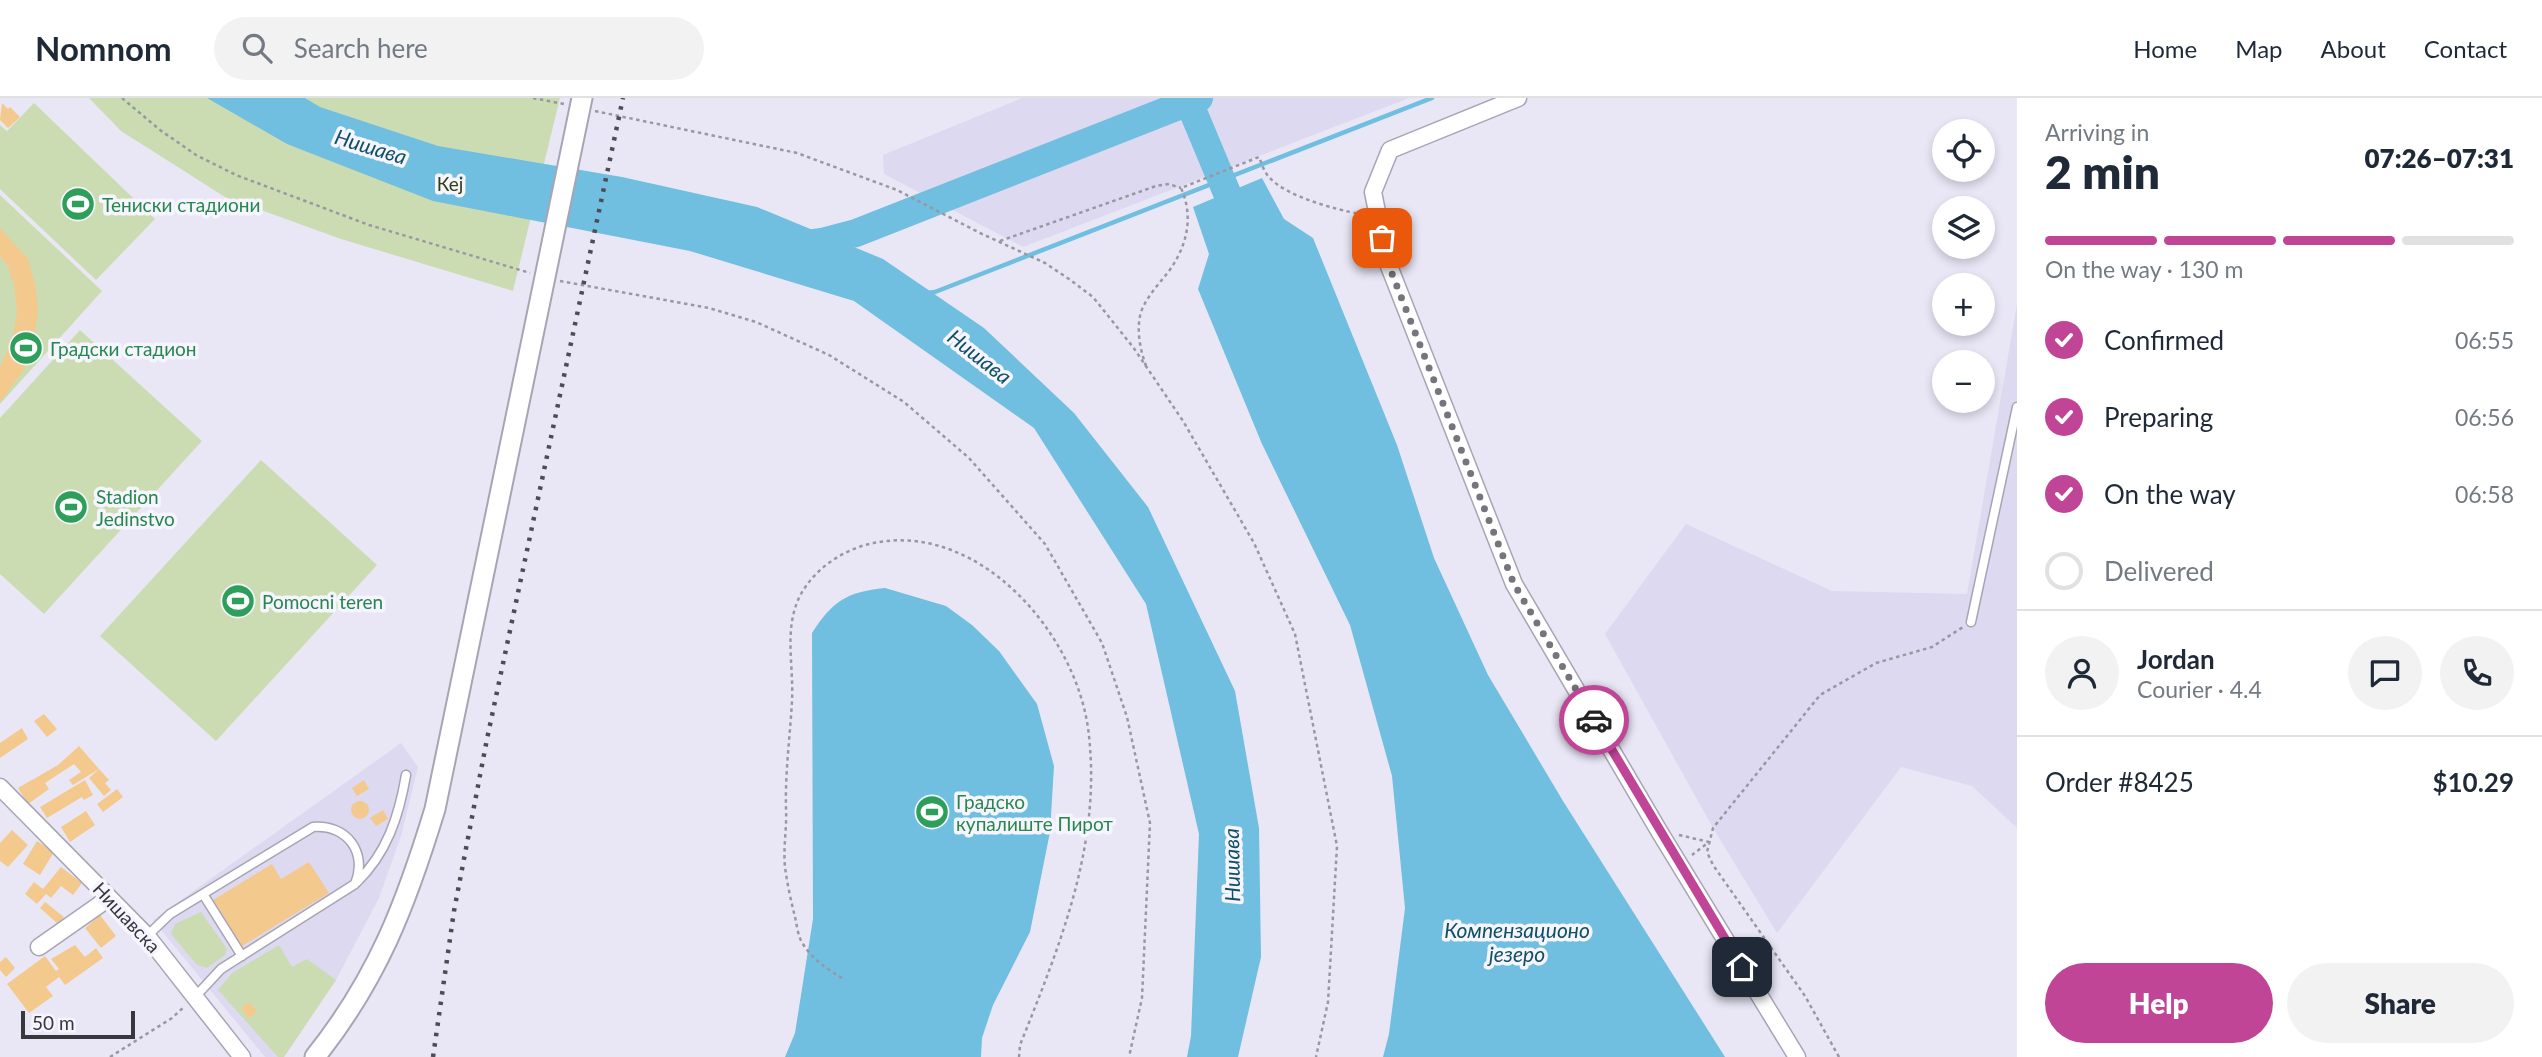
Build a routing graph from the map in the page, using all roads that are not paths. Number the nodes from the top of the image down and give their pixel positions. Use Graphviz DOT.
graph roads {
  1 [pos="1518,98"];
  2 [pos="580,108"];
  3 [pos="2017,407"];
  4 [pos="1971,622"];
  5 [pos="406,775"];
  6 [pos="0,787"];
  7 [pos="355,884"];
  8 [pos="203,894"];
  9 [pos="109,898"];
  10 [pos="147,936"];
  11 [pos="39,947"];
  12 [pos="242,956"];
  13 [pos="195,997"];
  14 [pos="236,1055"];
  15 [pos="315,1057"];
  16 [pos="1797,1057"];
  1 -- 16 [label="street"];
  2 -- 15 [label="street"];
  3 -- 4 [label="lane"];
  5 -- 7 [label="lane"];
  6 -- 9 [label="street, Нишавска"];
  7 -- 8 [label="lane"];
  7 -- 12 [label="lane"];
  8 -- 10 [label="lane"];
  8 -- 12 [label="lane"];
  9 -- 10 [label="street, Нишавска"];
  9 -- 11 [label="street"];
  10 -- 13 [label="street, Нишавска"];
  12 -- 13 [label="lane"];
  13 -- 14 [label="street, Нишавска"];
}
